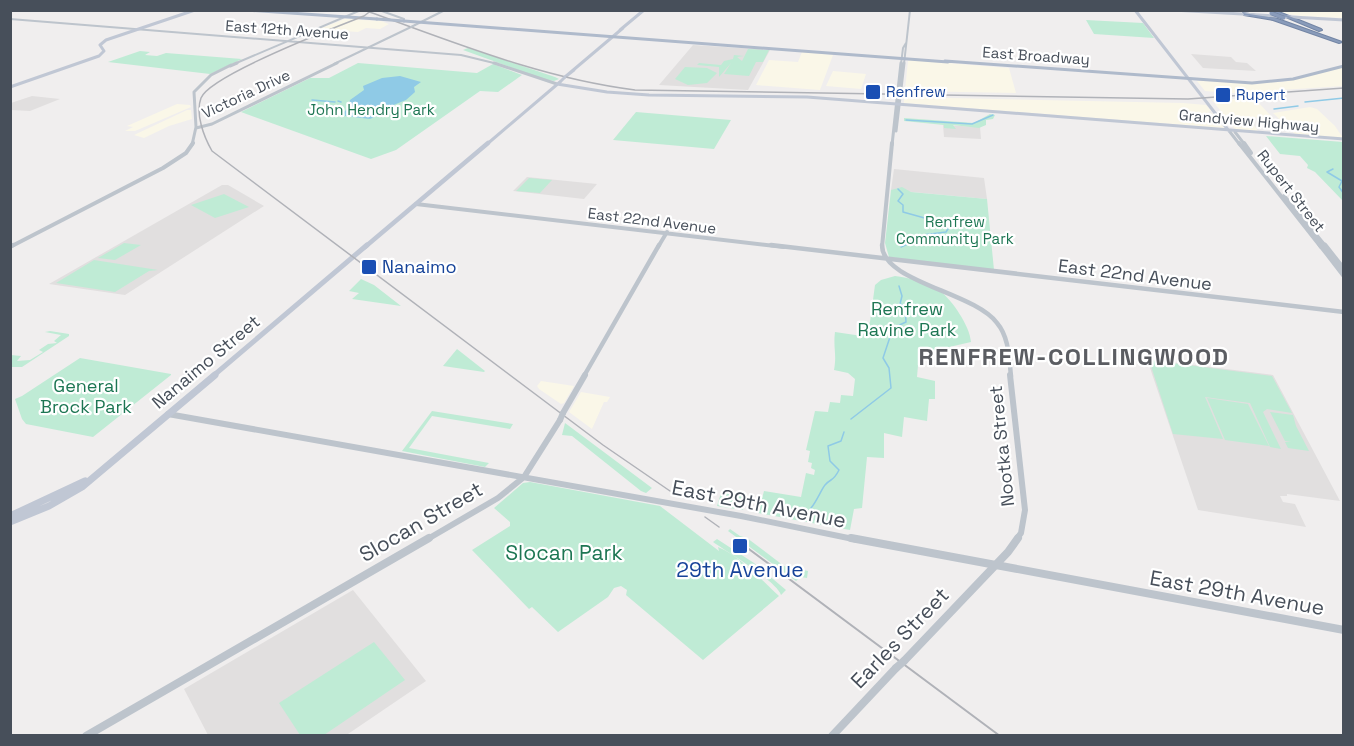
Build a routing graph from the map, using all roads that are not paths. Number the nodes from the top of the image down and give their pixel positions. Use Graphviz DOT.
graph roads {
  1 [pos="193,10"];
  2 [pos="245,10"];
  3 [pos="379,10"];
  4 [pos="445,10"];
  5 [pos="644,10"];
  6 [pos="910,10"];
  7 [pos="1137,10"];
  8 [pos="1173,10"];
  9 [pos="1191,10"];
  10 [pos="1219,10"];
  11 [pos="1233,10"];
  12 [pos="1259,10"];
  13 [pos="359,11"];
  14 [pos="1244,14"];
  15 [pos="1271,14"];
  16 [pos="344,17"];
  17 [pos="1287,17"];
  18 [pos="1298,18"];
  19 [pos="10,19"];
  20 [pos="1344,19"];
  21 [pos="380,20"];
  22 [pos="404,21"];
  23 [pos="420,23"];
  24 [pos="138,29"];
  25 [pos="405,30"];
  26 [pos="613,37"];
  27 [pos="289,41"];
  28 [pos="1343,42"];
  29 [pos="370,47"];
  30 [pos="454,54"];
  31 [pos="904,59"];
  32 [pos="1342,65"];
  33 [pos="525,75"];
  34 [pos="1191,79"];
  35 [pos="558,83"];
  36 [pos="10,87"];
  37 [pos="749,93"];
  38 [pos="724,96"];
  39 [pos="766,96"];
  40 [pos="899,105"];
  41 [pos="196,128"];
  42 [pos="1232,131"];
  43 [pos="1344,140"];
  44 [pos="415,205"];
  45 [pos="667,234"];
  46 [pos="10,247"];
  47 [pos="887,259"];
  48 [pos="1344,269"];
  49 [pos="1344,276"];
  50 [pos="1344,312"];
  51 [pos="168,414"];
  52 [pos="524,477"];
  53 [pos="88,480"];
  54 [pos="10,516"];
  55 [pos="10,522"];
  56 [pos="995,566"];
  57 [pos="1344,630"];
  58 [pos="86,735"];
  59 [pos="832,735"];
  1 -- 24 [label="main road"];
  2 -- 16 [label="main road, East Broadway"];
  3 -- 22 [label="street"];
  4 -- 23 [label="street, Victoria Drive"];
  5 -- 26 [label="main road, Nanaimo Street"];
  6 -- 31 [label="street"];
  7 -- 34 [label="main road, Rupert Street"];
  8 -- 14 [label="main road"];
  9 -- 15 [label="main road"];
  10 -- 11 [label="highway"];
  12 -- 15 [label="highway"];
  13 -- 16 [label="street"];
  14 -- 15 [label="highway"];
  14 -- 15 [label="main road"];
  15 -- 17 [label="highway, bridge"];
  15 -- 17 [label="highway"];
  15 -- 17 [label="main road"];
  15 -- 18 [label="highway"];
  15 -- 28 [label="highway"];
  16 -- 21 [label="main road, East Broadway"];
  16 -- 27 [label="street"];
  17 -- 18 [label="highway"];
  17 -- 28 [label="highway"];
  18 -- 20 [label="main road"];
  18 -- 28 [label="highway"];
  19 -- 24 [label="street, East 12th Avenue"];
  21 -- 22 [label="main road, East Broadway, bridge"];
  21 -- 22 [label="main road, East Broadway, bridge"];
  22 -- 23 [label="main road, East Broadway"];
  23 -- 25 [label="street, Victoria Drive, bridge"];
  23 -- 26 [label="main road, East Broadway"];
  24 -- 27 [label="street, East 12th Avenue"];
  24 -- 36 [label="main road"];
  25 -- 29 [label="street, Victoria Drive"];
  26 -- 31 [label="main road, East Broadway"];
  26 -- 35 [label="main road, Nanaimo Street, bridge"];
  27 -- 29 [label="street, East 12th Avenue"];
  27 -- 41 [label="street"];
  29 -- 30 [label="street, East 12th Avenue"];
  29 -- 41 [label="street, Victoria Drive"];
  30 -- 33 [label="street"];
  31 -- 34 [label="main road, East Broadway"];
  31 -- 40 [label="street"];
  32 -- 34 [label="main road, East Broadway"];
  33 -- 35 [label="street"];
  34 -- 42 [label="main road, Rupert Street"];
  35 -- 38 [label="main road"];
  35 -- 44 [label="main road, Nanaimo Street"];
  37 -- 39 [label="main road"];
  38 -- 39 [label="main road"];
  38 -- 40 [label="main road, Grandview Highway"];
  39 -- 40 [label="main road, Grandview Highway"];
  40 -- 42 [label="main road, Grandview Highway"];
  40 -- 47 [label="street"];
  41 -- 46 [label="street, Victoria Drive"];
  42 -- 43 [label="main road, Grandview Highway"];
  42 -- 48 [label="street, Rupert Street"];
  42 -- 49 [label="street, Rupert Street"];
  44 -- 45 [label="street, East 22nd Avenue"];
  44 -- 51 [label="main road, Nanaimo Street"];
  45 -- 47 [label="street, East 22nd Avenue"];
  45 -- 52 [label="street, Slocan Street, bridge"];
  47 -- 50 [label="street, East 22nd Avenue"];
  47 -- 56 [label="street, Nootka Street"];
  51 -- 52 [label="street, East 29th Avenue"];
  51 -- 53 [label="main road, Nanaimo Street"];
  52 -- 56 [label="street, East 29th Avenue"];
  52 -- 58 [label="street, Slocan Street"];
  53 -- 54 [label="main road, Nanaimo Street"];
  53 -- 55 [label="main road, Nanaimo Street"];
  56 -- 57 [label="street, East 29th Avenue"];
  56 -- 59 [label="street, Earles Street, bridge"];
}
